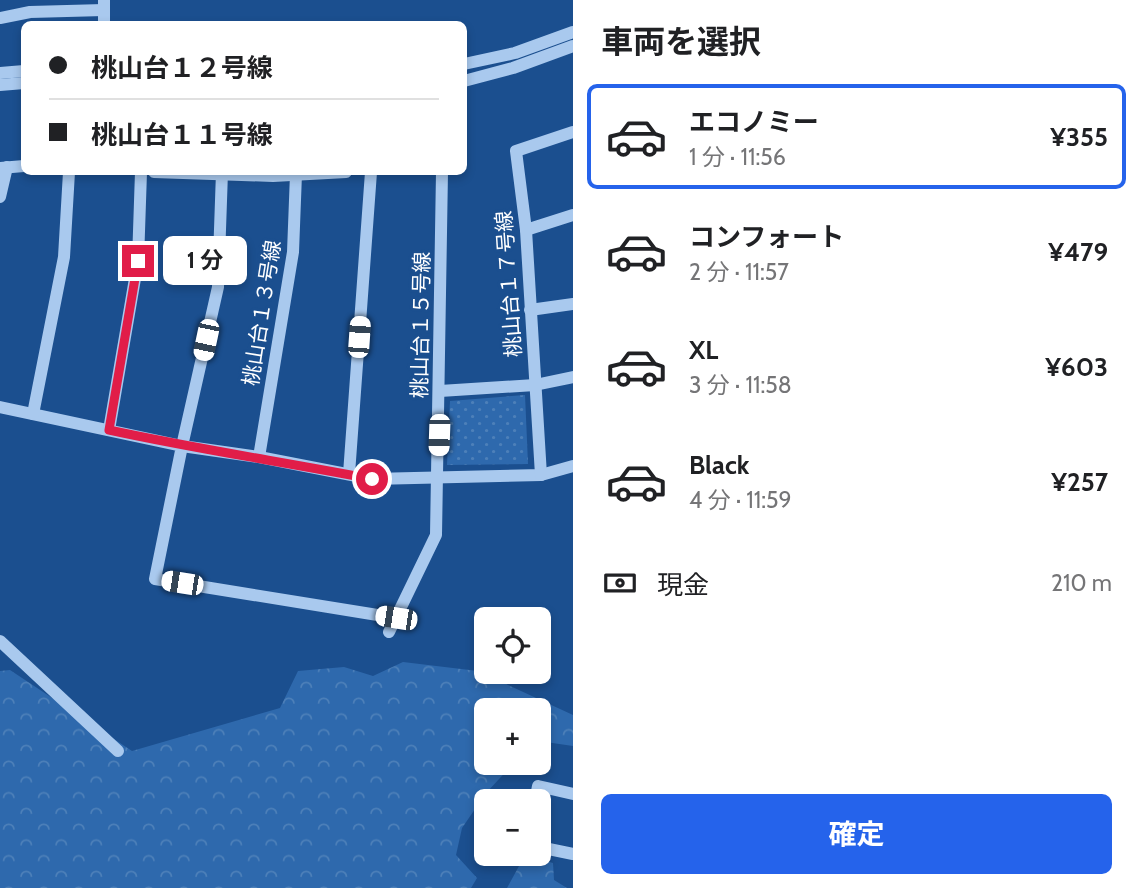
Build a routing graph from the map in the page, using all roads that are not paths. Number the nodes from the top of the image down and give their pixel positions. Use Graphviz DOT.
graph roads {
  1 [pos="104,5"];
  2 [pos="0,18"];
  3 [pos="573,32"];
  4 [pos="573,47"];
  5 [pos="467,63"];
  6 [pos="21,71"];
  7 [pos="0,73"];
  8 [pos="467,81"];
  9 [pos="21,83"];
  10 [pos="0,85"];
  11 [pos="573,132"];
  12 [pos="21,166"];
  13 [pos="3,168"];
  14 [pos="69,175"];
  15 [pos="141,175"];
  16 [pos="222,175"];
  17 [pos="296,175"];
  18 [pos="371,175"];
  19 [pos="442,175"];
  20 [pos="0,197"];
  21 [pos="573,215"];
  22 [pos="526,229"];
  23 [pos="573,304"];
  24 [pos="530,310"];
  25 [pos="573,377"];
  26 [pos="535,385"];
  27 [pos="440,391"];
  28 [pos="0,407"];
  29 [pos="33,414"];
  30 [pos="109,430"];
  31 [pos="182,446"];
  32 [pos="259,457"];
  33 [pos="573,466"];
  34 [pos="349,474"];
  35 [pos="541,475"];
  36 [pos="437,479"];
  37 [pos="396,618"];
  38 [pos="389,632"];
  39 [pos="0,641"];
  40 [pos="118,751"];
  41 [pos="537,789"];
  42 [pos="573,794"];
  43 [pos="551,849"];
  44 [pos="573,854"];
  1 -- 2 [label="street"];
  3 -- 5 [label="street"];
  4 -- 8 [label="street"];
  6 -- 7 [label="street"];
  9 -- 10 [label="street"];
  11 -- 22 [label="street, 桃山台１７号線"];
  12 -- 13 [label="street"];
  13 -- 20 [label="street"];
  14 -- 29 [label="street"];
  15 -- 30 [label="street"];
  16 -- 31 [label="street"];
  17 -- 32 [label="street, 桃山台１３号線"];
  18 -- 34 [label="street"];
  19 -- 27 [label="street, 桃山台１５号線"];
  21 -- 22 [label="street"];
  22 -- 24 [label="street, 桃山台１７号線"];
  23 -- 24 [label="street"];
  24 -- 26 [label="street, 桃山台１７号線"];
  25 -- 26 [label="street"];
  26 -- 27 [label="street"];
  26 -- 35 [label="street, 桃山台１７号線"];
  27 -- 36 [label="street, 桃山台１５号線"];
  28 -- 29 [label="street"];
  29 -- 30 [label="street"];
  30 -- 31 [label="street"];
  31 -- 32 [label="street"];
  31 -- 37 [label="street"];
  32 -- 34 [label="street"];
  33 -- 35 [label="street"];
  34 -- 36 [label="street"];
  35 -- 36 [label="street"];
  36 -- 37 [label="street, 桃山台１５号線"];
  37 -- 38 [label="street, 桃山台１５号線"];
  39 -- 40 [label="street"];
  41 -- 42 [label="street"];
  43 -- 44 [label="street"];
}
